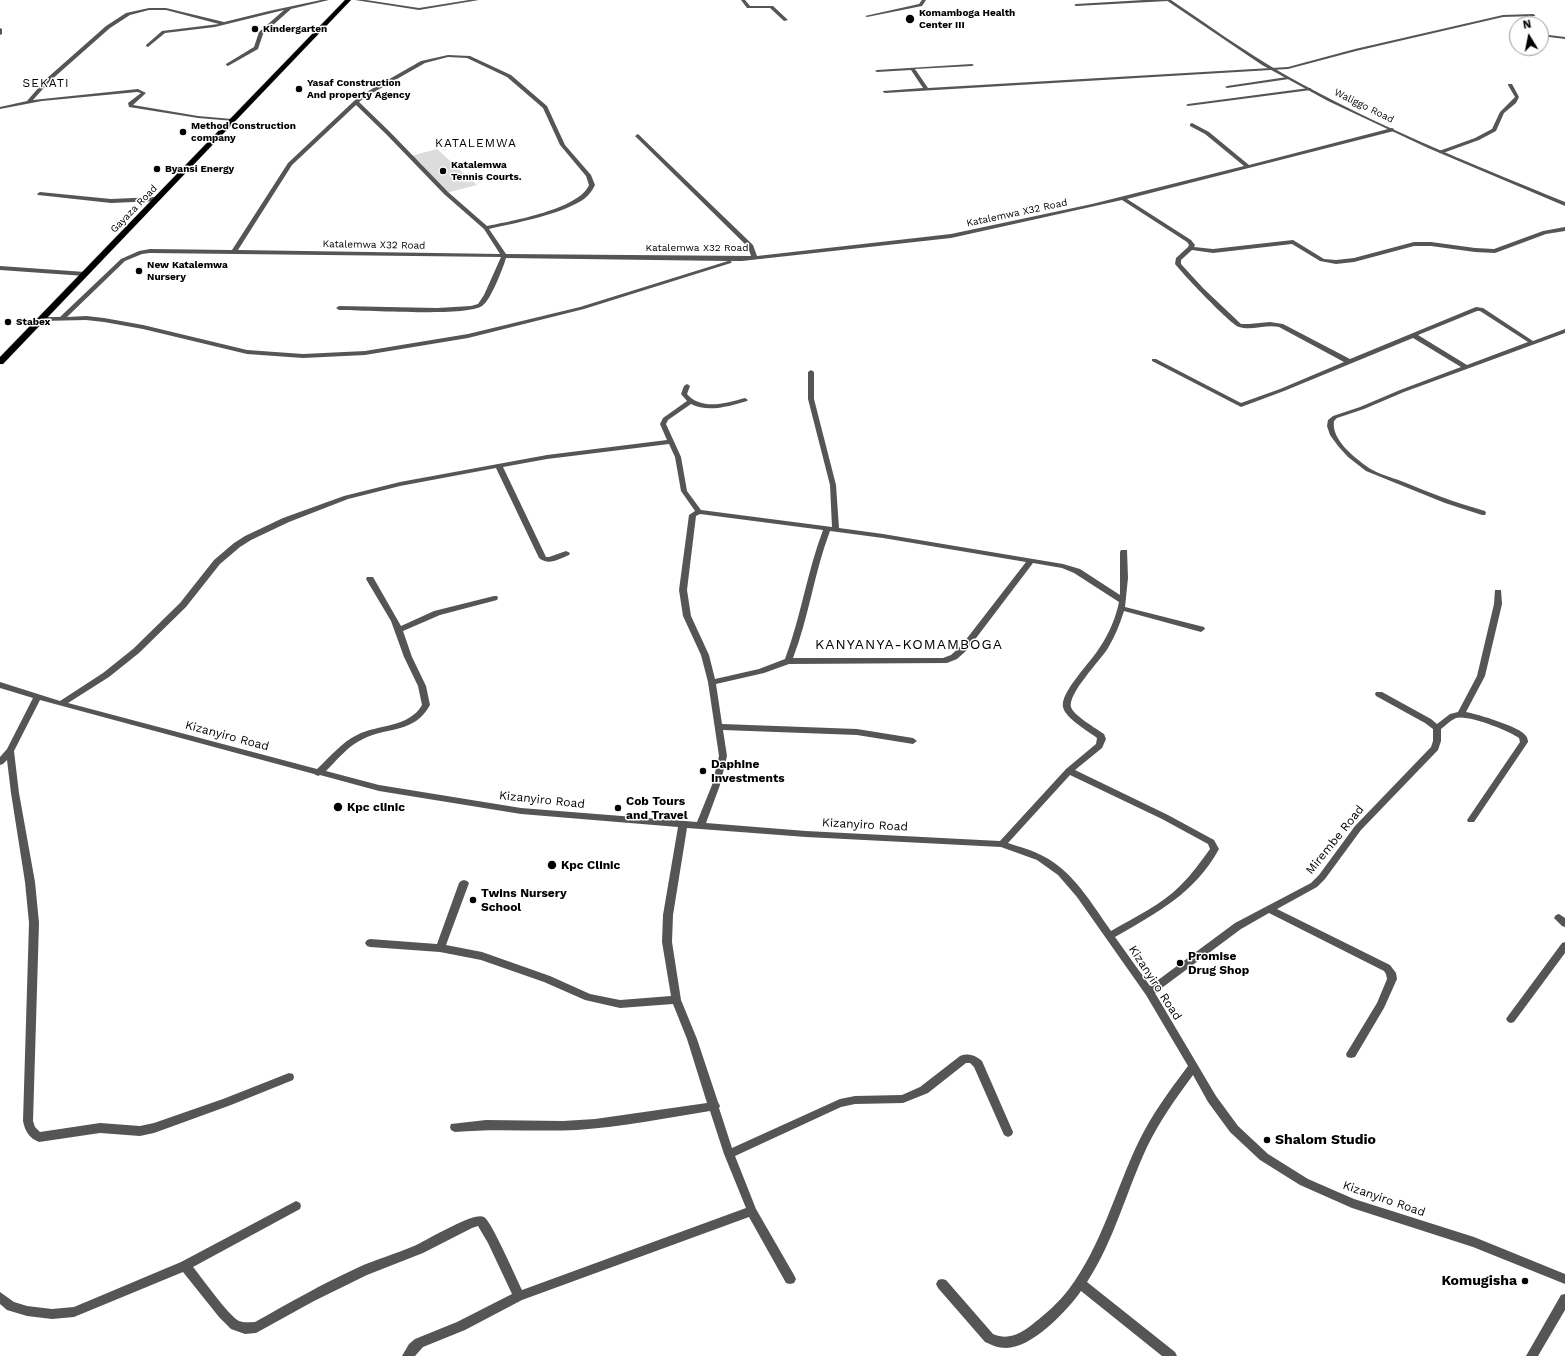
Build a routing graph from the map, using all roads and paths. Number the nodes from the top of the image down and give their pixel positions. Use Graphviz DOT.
graph roads {
  1 [pos="327,0"];
  2 [pos="348,0"];
  3 [pos="357,0"];
  4 [pos="477,0"];
  5 [pos="743,0"];
  6 [pos="924,0"];
  7 [pos="1168,0"];
  8 [pos="1076,5"];
  9 [pos="290,8"];
  10 [pos="1533,15"];
  11 [pos="867,16"];
  12 [pos="786,20"];
  13 [pos="225,24"];
  14 [pos="0,29"];
  15 [pos="0,34"];
  16 [pos="1549,36"];
  17 [pos="1565,38"];
  18 [pos="148,46"];
  19 [pos="228,65"];
  20 [pos="972,65"];
  21 [pos="912,68"];
  22 [pos="1272,68"];
  23 [pos="877,71"];
  24 [pos="1287,78"];
  25 [pos="1510,85"];
  26 [pos="1226,86"];
  27 [pos="926,89"];
  28 [pos="1309,89"];
  29 [pos="885,92"];
  30 [pos="356,102"];
  31 [pos="28,103"];
  32 [pos="1188,105"];
  33 [pos="0,108"];
  34 [pos="232,120"];
  35 [pos="1192,125"];
  36 [pos="1392,130"];
  37 [pos="638,136"];
  38 [pos="1441,152"];
  39 [pos="1248,166"];
  40 [pos="40,194"];
  41 [pos="1122,198"];
  42 [pos="156,200"];
  43 [pos="1565,203"];
  44 [pos="486,228"];
  45 [pos="1565,229"];
  46 [pos="1191,248"];
  47 [pos="234,252"];
  48 [pos="504,256"];
  49 [pos="754,257"];
  50 [pos="742,259"];
  51 [pos="0,268"];
  52 [pos="85,274"];
  53 [pos="339,308"];
  54 [pos="42,318"];
  55 [pos="62,318"];
  56 [pos="1565,331"];
  57 [pos="1413,335"];
  58 [pos="1533,343"];
  59 [pos="1154,360"];
  60 [pos="1348,361"];
  61 [pos="0,362"];
  62 [pos="1467,368"];
  63 [pos="811,372"];
  64 [pos="687,386"];
  65 [pos="745,400"];
  66 [pos="690,402"];
  67 [pos="671,442"];
  68 [pos="499,466"];
  69 [pos="699,512"];
  70 [pos="1482,513"];
  71 [pos="827,529"];
  72 [pos="836,530"];
  73 [pos="1124,552"];
  74 [pos="566,553"];
  75 [pos="1031,561"];
  76 [pos="370,579"];
  77 [pos="1498,592"];
  78 [pos="494,598"];
  79 [pos="1122,605"];
  80 [pos="1201,629"];
  81 [pos="399,630"];
  82 [pos="788,661"];
  83 [pos="712,682"];
  84 [pos="0,685"];
  85 [pos="1380,694"];
  86 [pos="38,697"];
  87 [pos="61,704"];
  88 [pos="1462,714"];
  89 [pos="720,727"];
  90 [pos="1437,728"];
  91 [pos="913,741"];
  92 [pos="10,751"];
  93 [pos="0,762"];
  94 [pos="1069,771"];
  95 [pos="318,773"];
  96 [pos="1470,820"];
  97 [pos="683,825"];
  98 [pos="700,826"];
  99 [pos="1002,844"];
  100 [pos="464,883"];
  101 [pos="1269,909"];
  102 [pos="1110,936"];
  103 [pos="370,943"];
  104 [pos="1565,946"];
  105 [pos="440,948"];
  106 [pos="1149,992"];
  107 [pos="676,1000"];
  108 [pos="1512,1019"];
  109 [pos="1351,1054"];
  110 [pos="1193,1067"];
  111 [pos="289,1077"];
  112 [pos="714,1106"];
  113 [pos="455,1127"];
  114 [pos="1008,1132"];
  115 [pos="729,1154"];
  116 [pos="296,1206"];
  117 [pos="752,1211"];
  118 [pos="185,1266"];
  119 [pos="790,1279"];
  120 [pos="1565,1279"];
  121 [pos="942,1284"];
  122 [pos="1081,1284"];
  123 [pos="519,1296"];
  124 [pos="0,1297"];
  125 [pos="1565,1299"];
  126 [pos="408,1356"];
  127 [pos="1171,1356"];
  128 [pos="1532,1356"];
  1 -- 9 [label="street"];
  2 -- 34 [label="main road, Gayaza Road"];
  3 -- 4 [label="street"];
  5 -- 12 [label="street"];
  6 -- 11 [label="street"];
  7 -- 8 [label="street"];
  7 -- 22 [label="street, Waliggo Road"];
  9 -- 13 [label="street"];
  9 -- 19 [label="street"];
  10 -- 22 [label="street"];
  13 -- 18 [label="street"];
  13 -- 31 [label="street"];
  14 -- 15 [label="street"];
  16 -- 17 [label="street"];
  20 -- 21 [label="street"];
  21 -- 23 [label="street"];
  21 -- 27 [label="street"];
  22 -- 24 [label="street, Waliggo Road"];
  22 -- 27 [label="street"];
  24 -- 26 [label="street"];
  24 -- 28 [label="street, Waliggo Road"];
  25 -- 38 [label="street"];
  27 -- 29 [label="street"];
  28 -- 32 [label="street"];
  28 -- 36 [label="street, Waliggo Road"];
  30 -- 44 [label="street"];
  30 -- 44 [label="street"];
  30 -- 47 [label="street"];
  31 -- 33 [label="street"];
  31 -- 34 [label="street"];
  34 -- 42 [label="main road, Gayaza Road"];
  35 -- 39 [label="street"];
  36 -- 38 [label="street, Waliggo Road"];
  36 -- 39 [label="street, Katalemwa X32 Road"];
  37 -- 49 [label="street"];
  38 -- 43 [label="street, Waliggo Road"];
  39 -- 41 [label="street, Katalemwa X32 Road"];
  40 -- 42 [label="street"];
  41 -- 46 [label="street"];
  41 -- 49 [label="street, Katalemwa X32 Road"];
  42 -- 52 [label="main road, Gayaza Road"];
  44 -- 48 [label="street"];
  45 -- 46 [label="street"];
  46 -- 60 [label="street"];
  47 -- 48 [label="street, Katalemwa X32 Road"];
  47 -- 55 [label="street, Katalemwa X32 Road"];
  48 -- 50 [label="street, Katalemwa X32 Road"];
  48 -- 53 [label="street"];
  49 -- 50 [label="street, Katalemwa X32 Road"];
  50 -- 55 [label="street"];
  51 -- 52 [label="street"];
  52 -- 54 [label="main road, Gayaza Road"];
  54 -- 55 [label="street"];
  54 -- 61 [label="main road, Gayaza Road"];
  56 -- 58 [label="street"];
  57 -- 58 [label="street"];
  57 -- 60 [label="street"];
  57 -- 62 [label="street"];
  58 -- 62 [label="street"];
  59 -- 60 [label="street"];
  62 -- 70 [label="street"];
  63 -- 72 [label="street"];
  64 -- 66 [label="street"];
  65 -- 66 [label="street"];
  66 -- 67 [label="street"];
  67 -- 68 [label="street"];
  67 -- 69 [label="street"];
  68 -- 74 [label="street"];
  68 -- 87 [label="street"];
  69 -- 71 [label="street"];
  69 -- 83 [label="street"];
  71 -- 72 [label="street"];
  71 -- 82 [label="street"];
  72 -- 75 [label="street"];
  73 -- 79 [label="street"];
  75 -- 79 [label="street"];
  75 -- 82 [label="street"];
  76 -- 81 [label="street"];
  77 -- 88 [label="street"];
  78 -- 81 [label="street"];
  79 -- 80 [label="street"];
  79 -- 94 [label="street"];
  81 -- 95 [label="street"];
  82 -- 83 [label="street"];
  83 -- 89 [label="street"];
  84 -- 86 [label="street, Kizanyiro Road"];
  85 -- 90 [label="street"];
  86 -- 87 [label="street, Kizanyiro Road"];
  86 -- 92 [label="street"];
  87 -- 95 [label="street, Kizanyiro Road"];
  88 -- 90 [label="street"];
  88 -- 96 [label="street"];
  89 -- 91 [label="street"];
  89 -- 98 [label="street"];
  90 -- 101 [label="street, Mirembe Road"];
  92 -- 93 [label="street"];
  92 -- 111 [label="street"];
  94 -- 99 [label="street"];
  94 -- 102 [label="street"];
  95 -- 97 [label="street, Kizanyiro Road"];
  97 -- 98 [label="street, Kizanyiro Road"];
  97 -- 107 [label="street"];
  98 -- 99 [label="street, Kizanyiro Road"];
  99 -- 102 [label="street, Kizanyiro Road"];
  100 -- 105 [label="street"];
  101 -- 106 [label="street, Mirembe Road"];
  101 -- 109 [label="street"];
  102 -- 106 [label="street, Kizanyiro Road"];
  103 -- 105 [label="street"];
  104 -- 108 [label="street"];
  105 -- 107 [label="street"];
  106 -- 110 [label="street, Kizanyiro Road"];
  107 -- 112 [label="street"];
  110 -- 120 [label="street, Kizanyiro Road"];
  110 -- 122 [label="street"];
  112 -- 113 [label="street"];
  112 -- 115 [label="street"];
  114 -- 115 [label="street"];
  115 -- 117 [label="street"];
  116 -- 118 [label="street"];
  117 -- 119 [label="street"];
  117 -- 123 [label="street"];
  118 -- 123 [label="street"];
  118 -- 124 [label="street"];
  121 -- 122 [label="street"];
  122 -- 127 [label="street"];
  123 -- 126 [label="street"];
  125 -- 128 [label="street"];
}
